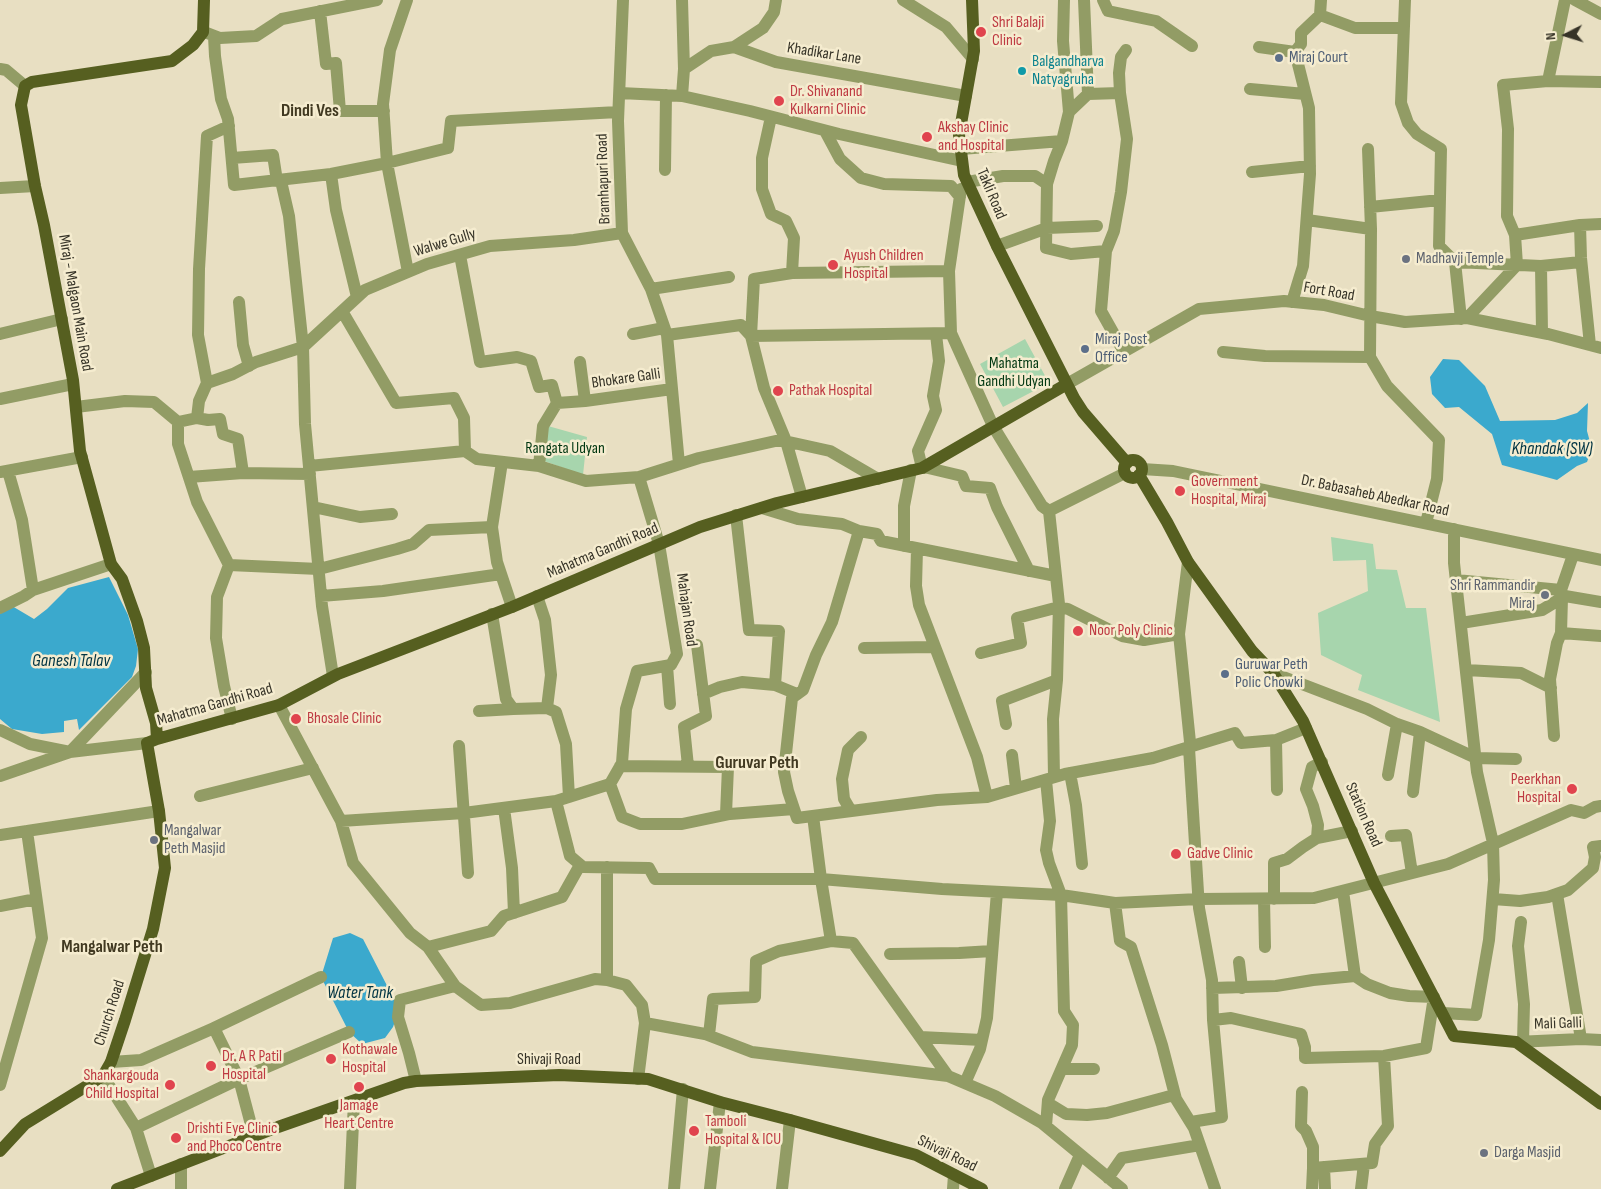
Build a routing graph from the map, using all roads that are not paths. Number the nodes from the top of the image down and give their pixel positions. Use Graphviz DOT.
graph roads {
  1 [pos="204,0"];
  2 [pos="377,0"];
  3 [pos="407,0"];
  4 [pos="622,0"];
  5 [pos="682,0"];
  6 [pos="776,0"];
  7 [pos="903,0"];
  8 [pos="972,0"];
  9 [pos="1064,0"];
  10 [pos="1084,0"];
  11 [pos="1104,0"];
  12 [pos="1320,0"];
  13 [pos="1405,0"];
  14 [pos="1565,0"];
  15 [pos="1575,0"];
  16 [pos="343,3"];
  17 [pos="320,11"];
  18 [pos="1601,14"];
  19 [pos="1320,15"];
  20 [pos="1403,28"];
  21 [pos="208,34"];
  22 [pos="1192,46"];
  23 [pos="734,47"];
  24 [pos="1259,47"];
  25 [pos="1126,50"];
  26 [pos="1294,52"];
  27 [pos="972,59"];
  28 [pos="684,69"];
  29 [pos="0,70"];
  30 [pos="1548,81"];
  31 [pos="1601,82"];
  32 [pos="25,86"];
  33 [pos="1250,89"];
  34 [pos="620,93"];
  35 [pos="1120,93"];
  36 [pos="1088,94"];
  37 [pos="1305,94"];
  38 [pos="666,95"];
  39 [pos="682,96"];
  40 [pos="966,96"];
  41 [pos="384,110"];
  42 [pos="618,112"];
  43 [pos="1069,112"];
  44 [pos="771,117"];
  45 [pos="229,126"];
  46 [pos="825,131"];
  47 [pos="1062,141"];
  48 [pos="1368,149"];
  49 [pos="961,155"];
  50 [pos="232,158"];
  51 [pos="387,163"];
  52 [pos="1310,166"];
  53 [pos="665,170"];
  54 [pos="1252,172"];
  55 [pos="331,174"];
  56 [pos="965,178"];
  57 [pos="279,181"];
  58 [pos="1047,184"];
  59 [pos="35,186"];
  60 [pos="0,188"];
  61 [pos="960,197"];
  62 [pos="1440,200"];
  63 [pos="1370,207"];
  64 [pos="1307,220"];
  65 [pos="1601,224"];
  66 [pos="1580,225"];
  67 [pos="1096,226"];
  68 [pos="1047,228"];
  69 [pos="1371,229"];
  70 [pos="622,233"];
  71 [pos="1515,235"];
  72 [pos="997,246"];
  73 [pos="1106,251"];
  74 [pos="460,255"];
  75 [pos="1455,262"];
  76 [pos="1581,262"];
  77 [pos="1517,265"];
  78 [pos="1540,266"];
  79 [pos="948,271"];
  80 [pos="408,272"];
  81 [pos="792,273"];
  82 [pos="729,277"];
  83 [pos="651,289"];
  84 [pos="357,297"];
  85 [pos="239,302"];
  86 [pos="1292,302"];
  87 [pos="342,311"];
  88 [pos="1370,316"];
  89 [pos="62,319"];
  90 [pos="1464,319"];
  91 [pos="665,331"];
  92 [pos="1542,332"];
  93 [pos="951,333"];
  94 [pos="0,334"];
  95 [pos="633,334"];
  96 [pos="936,334"];
  97 [pos="751,336"];
  98 [pos="303,347"];
  99 [pos="1596,347"];
  100 [pos="1124,352"];
  101 [pos="1224,352"];
  102 [pos="1370,357"];
  103 [pos="580,362"];
  104 [pos="249,366"];
  105 [pos="206,383"];
  106 [pos="73,384"];
  107 [pos="1067,384"];
  108 [pos="672,389"];
  109 [pos="0,399"];
  110 [pos="585,401"];
  111 [pos="557,403"];
  112 [pos="76,407"];
  113 [pos="197,418"];
  114 [pos="178,422"];
  115 [pos="993,426"];
  116 [pos="786,441"];
  117 [pos="465,451"];
  118 [pos="82,457"];
  119 [pos="502,462"];
  120 [pos="679,464"];
  121 [pos="539,466"];
  122 [pos="919,468"];
  123 [pos="1126,468"];
  124 [pos="309,470"];
  125 [pos="4,471"];
  126 [pos="1141,472"];
  127 [pos="242,473"];
  128 [pos="189,477"];
  129 [pos="639,477"];
  130 [pos="878,479"];
  131 [pos="802,497"];
  132 [pos="313,507"];
  133 [pos="762,508"];
  134 [pos="1049,511"];
  135 [pos="392,514"];
  136 [pos="736,516"];
  137 [pos="1426,523"];
  138 [pos="492,526"];
  139 [pos="1454,529"];
  140 [pos="859,530"];
  141 [pos="659,544"];
  142 [pos="910,547"];
  143 [pos="1573,555"];
  144 [pos="1601,560"];
  145 [pos="1188,562"];
  146 [pos="111,564"];
  147 [pos="229,565"];
  148 [pos="319,569"];
  149 [pos="1029,571"];
  150 [pos="501,574"];
  151 [pos="1056,576"];
  152 [pos="1456,580"];
  153 [pos="33,590"];
  154 [pos="1561,594"];
  155 [pos="321,596"];
  156 [pos="538,596"];
  157 [pos="1601,602"];
  158 [pos="512,606"];
  159 [pos="1058,607"];
  160 [pos="0,608"];
  161 [pos="492,614"];
  162 [pos="1461,623"];
  163 [pos="1561,632"];
  164 [pos="1179,634"];
  165 [pos="1601,636"];
  166 [pos="697,645"];
  167 [pos="934,647"];
  168 [pos="864,648"];
  169 [pos="982,653"];
  170 [pos="667,666"];
  171 [pos="1466,670"];
  172 [pos="146,672"];
  173 [pos="1273,673"];
  174 [pos="333,676"];
  175 [pos="1058,680"];
  176 [pos="775,685"];
  177 [pos="1551,688"];
  178 [pos="703,694"];
  179 [pos="797,694"];
  180 [pos="670,704"];
  181 [pos="278,705"];
  182 [pos="547,708"];
  183 [pos="513,709"];
  184 [pos="480,711"];
  185 [pos="232,719"];
  186 [pos="1006,724"];
  187 [pos="1397,724"];
  188 [pos="1306,728"];
  189 [pos="0,730"];
  190 [pos="1420,732"];
  191 [pos="1554,736"];
  192 [pos="861,738"];
  193 [pos="1276,740"];
  194 [pos="152,741"];
  195 [pos="459,746"];
  196 [pos="48,747"];
  197 [pos="1189,748"];
  198 [pos="70,752"];
  199 [pos="1012,755"];
  200 [pos="1476,758"];
  201 [pos="1516,759"];
  202 [pos="1322,762"];
  203 [pos="34,765"];
  204 [pos="620,766"];
  205 [pos="688,766"];
  206 [pos="312,768"];
  207 [pos="1070,773"];
  208 [pos="0,776"];
  209 [pos="1388,776"];
  210 [pos="1050,778"];
  211 [pos="610,784"];
  212 [pos="1016,788"];
  213 [pos="1278,790"];
  214 [pos="1413,792"];
  215 [pos="200,796"];
  216 [pos="569,797"];
  217 [pos="987,797"];
  218 [pos="556,801"];
  219 [pos="1601,806"];
  220 [pos="504,808"];
  221 [pos="794,809"];
  222 [pos="159,811"];
  223 [pos="851,811"];
  224 [pos="464,812"];
  225 [pos="726,814"];
  226 [pos="813,816"];
  227 [pos="341,821"];
  228 [pos="27,831"];
  229 [pos="1352,831"];
  230 [pos="0,835"];
  231 [pos="1391,836"];
  232 [pos="1317,838"];
  233 [pos="1493,843"];
  234 [pos="1601,846"];
  235 [pos="580,864"];
  236 [pos="1082,864"];
  237 [pos="607,867"];
  238 [pos="1412,873"];
  239 [pos="468,874"];
  240 [pos="821,879"];
  241 [pos="1374,884"];
  242 [pos="1343,891"];
  243 [pos="997,892"];
  244 [pos="1557,894"];
  245 [pos="1061,895"];
  246 [pos="36,899"];
  247 [pos="1199,899"];
  248 [pos="1269,899"];
  249 [pos="1493,899"];
  250 [pos="1115,903"];
  251 [pos="0,906"];
  252 [pos="514,914"];
  253 [pos="1521,922"];
  254 [pos="831,941"];
  255 [pos="428,947"];
  256 [pos="1265,947"];
  257 [pos="992,952"];
  258 [pos="890,954"];
  259 [pos="1240,962"];
  260 [pos="1354,976"];
  261 [pos="321,977"];
  262 [pos="607,980"];
  263 [pos="455,986"];
  264 [pos="1212,988"];
  265 [pos="1242,988"];
  266 [pos="1434,997"];
  267 [pos="1442,1013"];
  268 [pos="1213,1020"];
  269 [pos="645,1023"];
  270 [pos="214,1028"];
  271 [pos="349,1032"];
  272 [pos="709,1035"];
  273 [pos="920,1037"];
  274 [pos="1581,1039"];
  275 [pos="982,1040"];
  276 [pos="1601,1040"];
  277 [pos="1519,1042"];
  278 [pos="1384,1056"];
  279 [pos="4,1062"];
  280 [pos="111,1062"];
  281 [pos="1062,1068"];
  282 [pos="1094,1069"];
  283 [pos="103,1076"];
  284 [pos="948,1076"];
  285 [pos="239,1078"];
  286 [pos="638,1079"];
  287 [pos="416,1081"];
  288 [pos="965,1084"];
  289 [pos="0,1085"];
  290 [pos="684,1090"];
  291 [pos="1302,1092"];
  292 [pos="1174,1095"];
  293 [pos="354,1101"];
  294 [pos="720,1102"];
  295 [pos="1048,1103"];
  296 [pos="1601,1104"];
  297 [pos="790,1120"];
  298 [pos="1191,1122"];
  299 [pos="1046,1126"];
  300 [pos="136,1128"];
  301 [pos="254,1136"];
  302 [pos="1200,1145"];
  303 [pos="0,1151"];
  304 [pos="1080,1155"];
  305 [pos="181,1164"];
  306 [pos="1364,1164"];
  307 [pos="1319,1168"];
  308 [pos="954,1175"];
  309 [pos="151,1176"];
  310 [pos="1108,1178"];
  311 [pos="124,1188"];
  312 [pos="181,1189"];
  313 [pos="350,1189"];
  314 [pos="674,1189"];
  315 [pos="710,1189"];
  316 [pos="782,1189"];
  317 [pos="953,1189"];
  318 [pos="982,1189"];
  319 [pos="1065,1189"];
  320 [pos="1122,1189"];
  321 [pos="1215,1189"];
  322 [pos="1312,1189"];
  323 [pos="1324,1189"];
  324 [pos="1361,1189"];
  1 -- 21 [label="main road"];
  2 -- 16 [label="street"];
  3 -- 41 [label="street"];
  4 -- 34 [label="street"];
  5 -- 28 [label="street"];
  6 -- 23 [label="street"];
  7 -- 27 [label="street"];
  8 -- 27 [label="main road, Takli Road"];
  9 -- 43 [label="street"];
  10 -- 36 [label="street"];
  11 -- 22 [label="street"];
  12 -- 19 [label="street"];
  13 -- 20 [label="street"];
  14 -- 30 [label="street"];
  15 -- 18 [label="street"];
  16 -- 17 [label="street"];
  17 -- 21 [label="street"];
  17 -- 41 [label="street"];
  19 -- 20 [label="street"];
  19 -- 26 [label="street"];
  20 -- 62 [label="street"];
  21 -- 32 [label="main road"];
  21 -- 45 [label="street"];
  23 -- 28 [label="street"];
  23 -- 40 [label="street, Khadikar Lane"];
  24 -- 26 [label="street"];
  25 -- 35 [label="street"];
  26 -- 37 [label="street"];
  27 -- 40 [label="main road, Takli Road"];
  28 -- 39 [label="street"];
  29 -- 32 [label="street"];
  30 -- 31 [label="street"];
  30 -- 71 [label="street"];
  32 -- 59 [label="main road, Miraj - Malgaon Main Road"];
  33 -- 37 [label="street"];
  34 -- 38 [label="street"];
  34 -- 42 [label="street, Bramhapuri Road"];
  35 -- 36 [label="street"];
  35 -- 73 [label="street"];
  36 -- 43 [label="street"];
  37 -- 52 [label="street"];
  38 -- 39 [label="street"];
  38 -- 53 [label="street"];
  39 -- 44 [label="street"];
  40 -- 49 [label="main road, Takli Road"];
  41 -- 51 [label="street"];
  42 -- 51 [label="street"];
  42 -- 70 [label="street, Bramhapuri Road"];
  43 -- 47 [label="street"];
  44 -- 46 [label="street"];
  44 -- 81 [label="street"];
  45 -- 50 [label="street"];
  45 -- 105 [label="street"];
  46 -- 49 [label="street"];
  46 -- 61 [label="street"];
  47 -- 49 [label="street"];
  47 -- 58 [label="street"];
  48 -- 63 [label="street"];
  49 -- 56 [label="main road, Takli Road"];
  50 -- 57 [label="street"];
  50 -- 57 [label="street"];
  51 -- 55 [label="street"];
  51 -- 80 [label="street"];
  52 -- 54 [label="street"];
  52 -- 64 [label="street"];
  55 -- 57 [label="street"];
  55 -- 84 [label="street"];
  56 -- 58 [label="street"];
  56 -- 61 [label="street"];
  56 -- 72 [label="main road, Takli Road"];
  57 -- 98 [label="street"];
  58 -- 68 [label="street"];
  59 -- 60 [label="street"];
  59 -- 89 [label="main road, Miraj - Malgaon Main Road"];
  61 -- 79 [label="street"];
  62 -- 63 [label="street"];
  62 -- 75 [label="street"];
  63 -- 69 [label="street"];
  64 -- 69 [label="street"];
  64 -- 86 [label="street"];
  65 -- 66 [label="street"];
  66 -- 71 [label="street"];
  66 -- 76 [label="street"];
  67 -- 68 [label="street"];
  68 -- 72 [label="street"];
  68 -- 73 [label="street"];
  69 -- 88 [label="street"];
  70 -- 74 [label="street, Walwe Gully"];
  70 -- 83 [label="street, Bramhapuri Road"];
  71 -- 77 [label="street"];
  72 -- 107 [label="main road, Takli Road"];
  73 -- 100 [label="street"];
  74 -- 80 [label="street, Walwe Gully"];
  74 -- 111 [label="street"];
  75 -- 77 [label="street"];
  75 -- 90 [label="street"];
  76 -- 78 [label="street"];
  76 -- 99 [label="street"];
  77 -- 78 [label="street"];
  77 -- 90 [label="street"];
  78 -- 92 [label="street"];
  79 -- 81 [label="street"];
  79 -- 93 [label="street"];
  80 -- 84 [label="street, Walwe Gully"];
  81 -- 97 [label="street"];
  82 -- 83 [label="street"];
  83 -- 91 [label="street, Bramhapuri Road"];
  84 -- 87 [label="street, Walwe Gully"];
  85 -- 104 [label="street"];
  86 -- 88 [label="street, Fort Road"];
  86 -- 100 [label="street, Fort Road"];
  87 -- 98 [label="street, Walwe Gully"];
  87 -- 117 [label="street"];
  88 -- 90 [label="street, Fort Road"];
  88 -- 102 [label="street"];
  89 -- 94 [label="street"];
  89 -- 106 [label="main road, Miraj - Malgaon Main Road"];
  90 -- 92 [label="street, Fort Road"];
  91 -- 95 [label="street"];
  91 -- 97 [label="street"];
  91 -- 108 [label="street, Bramhapuri Road"];
  92 -- 99 [label="street, Fort Road"];
  93 -- 96 [label="street"];
  93 -- 115 [label="street"];
  96 -- 97 [label="street"];
  96 -- 122 [label="street"];
  97 -- 116 [label="street"];
  98 -- 104 [label="street"];
  98 -- 124 [label="street"];
  100 -- 107 [label="street, Fort Road"];
  101 -- 102 [label="street"];
  102 -- 137 [label="street"];
  103 -- 110 [label="street"];
  104 -- 105 [label="street"];
  105 -- 113 [label="street"];
  106 -- 109 [label="street"];
  106 -- 112 [label="main road, Miraj - Malgaon Main Road"];
  107 -- 115 [label="main road, Mahatma Gandhi Road"];
  107 -- 123 [label="main road, Takli Road"];
  108 -- 110 [label="street, Bhokare Galli"];
  108 -- 120 [label="street, Bramhapuri Road"];
  110 -- 111 [label="street, Bhokare Galli"];
  111 -- 121 [label="street"];
  112 -- 114 [label="street"];
  112 -- 118 [label="main road, Miraj - Malgaon Main Road"];
  113 -- 114 [label="street"];
  113 -- 127 [label="street"];
  114 -- 128 [label="street"];
  115 -- 122 [label="main road, Mahatma Gandhi Road"];
  115 -- 134 [label="street"];
  116 -- 120 [label="street"];
  116 -- 130 [label="street"];
  116 -- 131 [label="street"];
  117 -- 119 [label="street"];
  117 -- 124 [label="street"];
  118 -- 125 [label="street"];
  118 -- 146 [label="main road, Miraj - Malgaon Main Road"];
  119 -- 121 [label="street"];
  119 -- 138 [label="street"];
  120 -- 129 [label="street"];
  121 -- 129 [label="street"];
  122 -- 130 [label="main road, Mahatma Gandhi Road"];
  122 -- 142 [label="street"];
  122 -- 149 [label="street"];
  123 -- 126 [label="main road"];
  123 -- 134 [label="street"];
  124 -- 127 [label="street"];
  124 -- 132 [label="street"];
  125 -- 153 [label="street"];
  126 -- 137 [label="street, Dr. Babasaheb Abedkar Road"];
  126 -- 145 [label="main road, Station Road"];
  127 -- 128 [label="street"];
  128 -- 147 [label="street"];
  129 -- 141 [label="street, Mahajan Road"];
  130 -- 131 [label="main road, Mahatma Gandhi Road"];
  131 -- 133 [label="main road, Mahatma Gandhi Road"];
  132 -- 135 [label="street"];
  132 -- 148 [label="street"];
  133 -- 136 [label="main road, Mahatma Gandhi Road"];
  133 -- 140 [label="street"];
  134 -- 151 [label="street"];
  136 -- 141 [label="main road, Mahatma Gandhi Road"];
  136 -- 176 [label="street"];
  137 -- 139 [label="street, Dr. Babasaheb Abedkar Road"];
  138 -- 148 [label="street"];
  138 -- 150 [label="street"];
  139 -- 143 [label="street, Dr. Babasaheb Abedkar Road"];
  139 -- 152 [label="street"];
  140 -- 142 [label="street"];
  140 -- 179 [label="street"];
  141 -- 156 [label="main road, Mahatma Gandhi Road"];
  141 -- 170 [label="street, Mahajan Road"];
  142 -- 149 [label="street"];
  142 -- 167 [label="street"];
  143 -- 144 [label="street, Dr. Babasaheb Abedkar Road"];
  143 -- 154 [label="street"];
  145 -- 164 [label="street"];
  145 -- 173 [label="main road, Station Road"];
  146 -- 153 [label="street"];
  146 -- 172 [label="main road, Miraj - Malgaon Main Road"];
  147 -- 148 [label="street"];
  147 -- 185 [label="street"];
  148 -- 155 [label="street"];
  149 -- 151 [label="street"];
  150 -- 155 [label="street"];
  150 -- 158 [label="street"];
  151 -- 159 [label="street"];
  152 -- 154 [label="street"];
  152 -- 162 [label="street"];
  153 -- 160 [label="street"];
  154 -- 157 [label="street"];
  154 -- 162 [label="street"];
  154 -- 163 [label="street"];
  155 -- 174 [label="street"];
  156 -- 158 [label="main road, Mahatma Gandhi Road"];
  156 -- 182 [label="street"];
  158 -- 161 [label="main road, Mahatma Gandhi Road"];
  159 -- 164 [label="street"];
  159 -- 169 [label="street"];
  159 -- 175 [label="street"];
  161 -- 174 [label="main road, Mahatma Gandhi Road"];
  161 -- 183 [label="street"];
  162 -- 171 [label="street"];
  163 -- 165 [label="street"];
  163 -- 177 [label="street"];
  164 -- 197 [label="street"];
  166 -- 178 [label="street"];
  167 -- 168 [label="street"];
  167 -- 217 [label="street"];
  170 -- 180 [label="street"];
  170 -- 204 [label="street, Mahajan Road"];
  171 -- 177 [label="street"];
  171 -- 200 [label="street"];
  172 -- 194 [label="main road, Miraj - Malgaon Main Road"];
  172 -- 198 [label="street"];
  173 -- 187 [label="street"];
  173 -- 188 [label="main road, Station Road"];
  174 -- 181 [label="main road, Mahatma Gandhi Road"];
  175 -- 186 [label="street"];
  175 -- 210 [label="street"];
  176 -- 178 [label="street"];
  176 -- 179 [label="street"];
  177 -- 191 [label="street"];
  178 -- 205 [label="street"];
  179 -- 221 [label="street"];
  181 -- 185 [label="main road, Mahatma Gandhi Road"];
  181 -- 206 [label="street"];
  182 -- 183 [label="street"];
  182 -- 216 [label="street"];
  183 -- 184 [label="street"];
  185 -- 194 [label="main road, Mahatma Gandhi Road"];
  187 -- 190 [label="street"];
  187 -- 209 [label="street"];
  188 -- 193 [label="street"];
  188 -- 202 [label="main road, Station Road"];
  189 -- 196 [label="street"];
  190 -- 200 [label="street"];
  190 -- 214 [label="street"];
  192 -- 223 [label="street"];
  193 -- 197 [label="street"];
  193 -- 213 [label="street"];
  194 -- 198 [label="street"];
  194 -- 222 [label="main road, Church Road"];
  195 -- 224 [label="street"];
  196 -- 198 [label="street"];
  196 -- 203 [label="street"];
  197 -- 207 [label="street"];
  197 -- 247 [label="street"];
  198 -- 203 [label="street"];
  199 -- 212 [label="street"];
  200 -- 201 [label="street"];
  200 -- 233 [label="street"];
  202 -- 229 [label="main road, Station Road"];
  202 -- 232 [label="street"];
  203 -- 208 [label="street"];
  204 -- 205 [label="street"];
  204 -- 211 [label="street"];
  205 -- 225 [label="street"];
  206 -- 215 [label="street"];
  206 -- 227 [label="street"];
  207 -- 210 [label="street"];
  207 -- 236 [label="street"];
  210 -- 212 [label="street"];
  210 -- 245 [label="street"];
  211 -- 216 [label="street"];
  211 -- 225 [label="street"];
  212 -- 217 [label="street"];
  216 -- 218 [label="street"];
  217 -- 223 [label="street"];
  218 -- 220 [label="street"];
  218 -- 235 [label="street"];
  219 -- 233 [label="street"];
  220 -- 224 [label="street"];
  220 -- 252 [label="street"];
  221 -- 225 [label="street"];
  221 -- 226 [label="street"];
  222 -- 228 [label="street"];
  222 -- 280 [label="main road, Church Road"];
  223 -- 226 [label="street"];
  224 -- 227 [label="street"];
  224 -- 239 [label="street"];
  226 -- 240 [label="street"];
  227 -- 255 [label="street"];
  228 -- 230 [label="street"];
  228 -- 246 [label="street"];
  229 -- 232 [label="street"];
  229 -- 241 [label="main road, Station Road"];
  231 -- 238 [label="street"];
  232 -- 248 [label="street"];
  233 -- 238 [label="street"];
  233 -- 249 [label="street"];
  234 -- 244 [label="street"];
  235 -- 237 [label="street"];
  235 -- 252 [label="street"];
  237 -- 240 [label="street"];
  237 -- 262 [label="street"];
  238 -- 241 [label="street"];
  240 -- 243 [label="street"];
  240 -- 254 [label="street"];
  241 -- 242 [label="street"];
  241 -- 266 [label="main road, Station Road"];
  242 -- 248 [label="street"];
  242 -- 260 [label="street"];
  243 -- 245 [label="street"];
  243 -- 257 [label="street"];
  244 -- 249 [label="street"];
  244 -- 274 [label="street"];
  245 -- 250 [label="street"];
  245 -- 281 [label="street"];
  246 -- 251 [label="street"];
  246 -- 279 [label="street"];
  247 -- 248 [label="street"];
  247 -- 250 [label="street"];
  247 -- 264 [label="street"];
  248 -- 256 [label="street"];
  249 -- 267 [label="street"];
  250 -- 292 [label="street"];
  252 -- 255 [label="street"];
  253 -- 277 [label="street"];
  254 -- 272 [label="street"];
  254 -- 273 [label="street"];
  255 -- 263 [label="street"];
  257 -- 258 [label="street"];
  257 -- 275 [label="street"];
  259 -- 265 [label="street"];
  260 -- 265 [label="street"];
  260 -- 266 [label="street"];
  261 -- 270 [label="street"];
  262 -- 263 [label="street"];
  262 -- 269 [label="street"];
  263 -- 287 [label="street"];
  264 -- 265 [label="street"];
  264 -- 268 [label="street"];
  266 -- 267 [label="main road, Station Road"];
  266 -- 278 [label="street"];
  267 -- 277 [label="main road, Station Road"];
  268 -- 278 [label="street"];
  268 -- 298 [label="street"];
  269 -- 272 [label="street"];
  269 -- 286 [label="street"];
  270 -- 280 [label="street"];
  270 -- 285 [label="street"];
  271 -- 285 [label="street"];
  272 -- 284 [label="street"];
  273 -- 275 [label="street"];
  273 -- 284 [label="street"];
  274 -- 276 [label="street, Mali Galli"];
  274 -- 277 [label="street, Mali Galli"];
  275 -- 288 [label="street"];
  277 -- 296 [label="main road"];
  278 -- 306 [label="street"];
  279 -- 289 [label="street"];
  280 -- 283 [label="main road, Church Road"];
  281 -- 282 [label="street"];
  281 -- 295 [label="street"];
  283 -- 300 [label="street"];
  283 -- 303 [label="main road, Church Road"];
  284 -- 288 [label="street"];
  285 -- 300 [label="street"];
  285 -- 301 [label="street"];
  286 -- 287 [label="main road, Shivaji Road"];
  286 -- 290 [label="main road, Shivaji Road"];
  287 -- 293 [label="main road, Shivaji Road"];
  288 -- 299 [label="street"];
  290 -- 294 [label="main road, Shivaji Road"];
  290 -- 314 [label="street"];
  291 -- 307 [label="street"];
  292 -- 295 [label="street"];
  292 -- 298 [label="street"];
  293 -- 301 [label="main road, Shivaji Road"];
  293 -- 313 [label="street"];
  294 -- 297 [label="main road, Shivaji Road"];
  294 -- 315 [label="street"];
  295 -- 299 [label="street"];
  297 -- 308 [label="main road, Shivaji Road"];
  297 -- 316 [label="street"];
  298 -- 302 [label="street"];
  299 -- 304 [label="street"];
  300 -- 309 [label="street"];
  301 -- 305 [label="main road, Shivaji Road"];
  302 -- 310 [label="street"];
  302 -- 321 [label="street"];
  304 -- 310 [label="street"];
  304 -- 319 [label="street"];
  305 -- 309 [label="main road, Shivaji Road"];
  305 -- 312 [label="street"];
  306 -- 307 [label="street"];
  306 -- 324 [label="street"];
  307 -- 322 [label="street"];
  307 -- 323 [label="street"];
  308 -- 317 [label="street"];
  308 -- 318 [label="main road, Shivaji Road"];
  309 -- 311 [label="main road, Shivaji Road"];
  310 -- 320 [label="street"];
}
